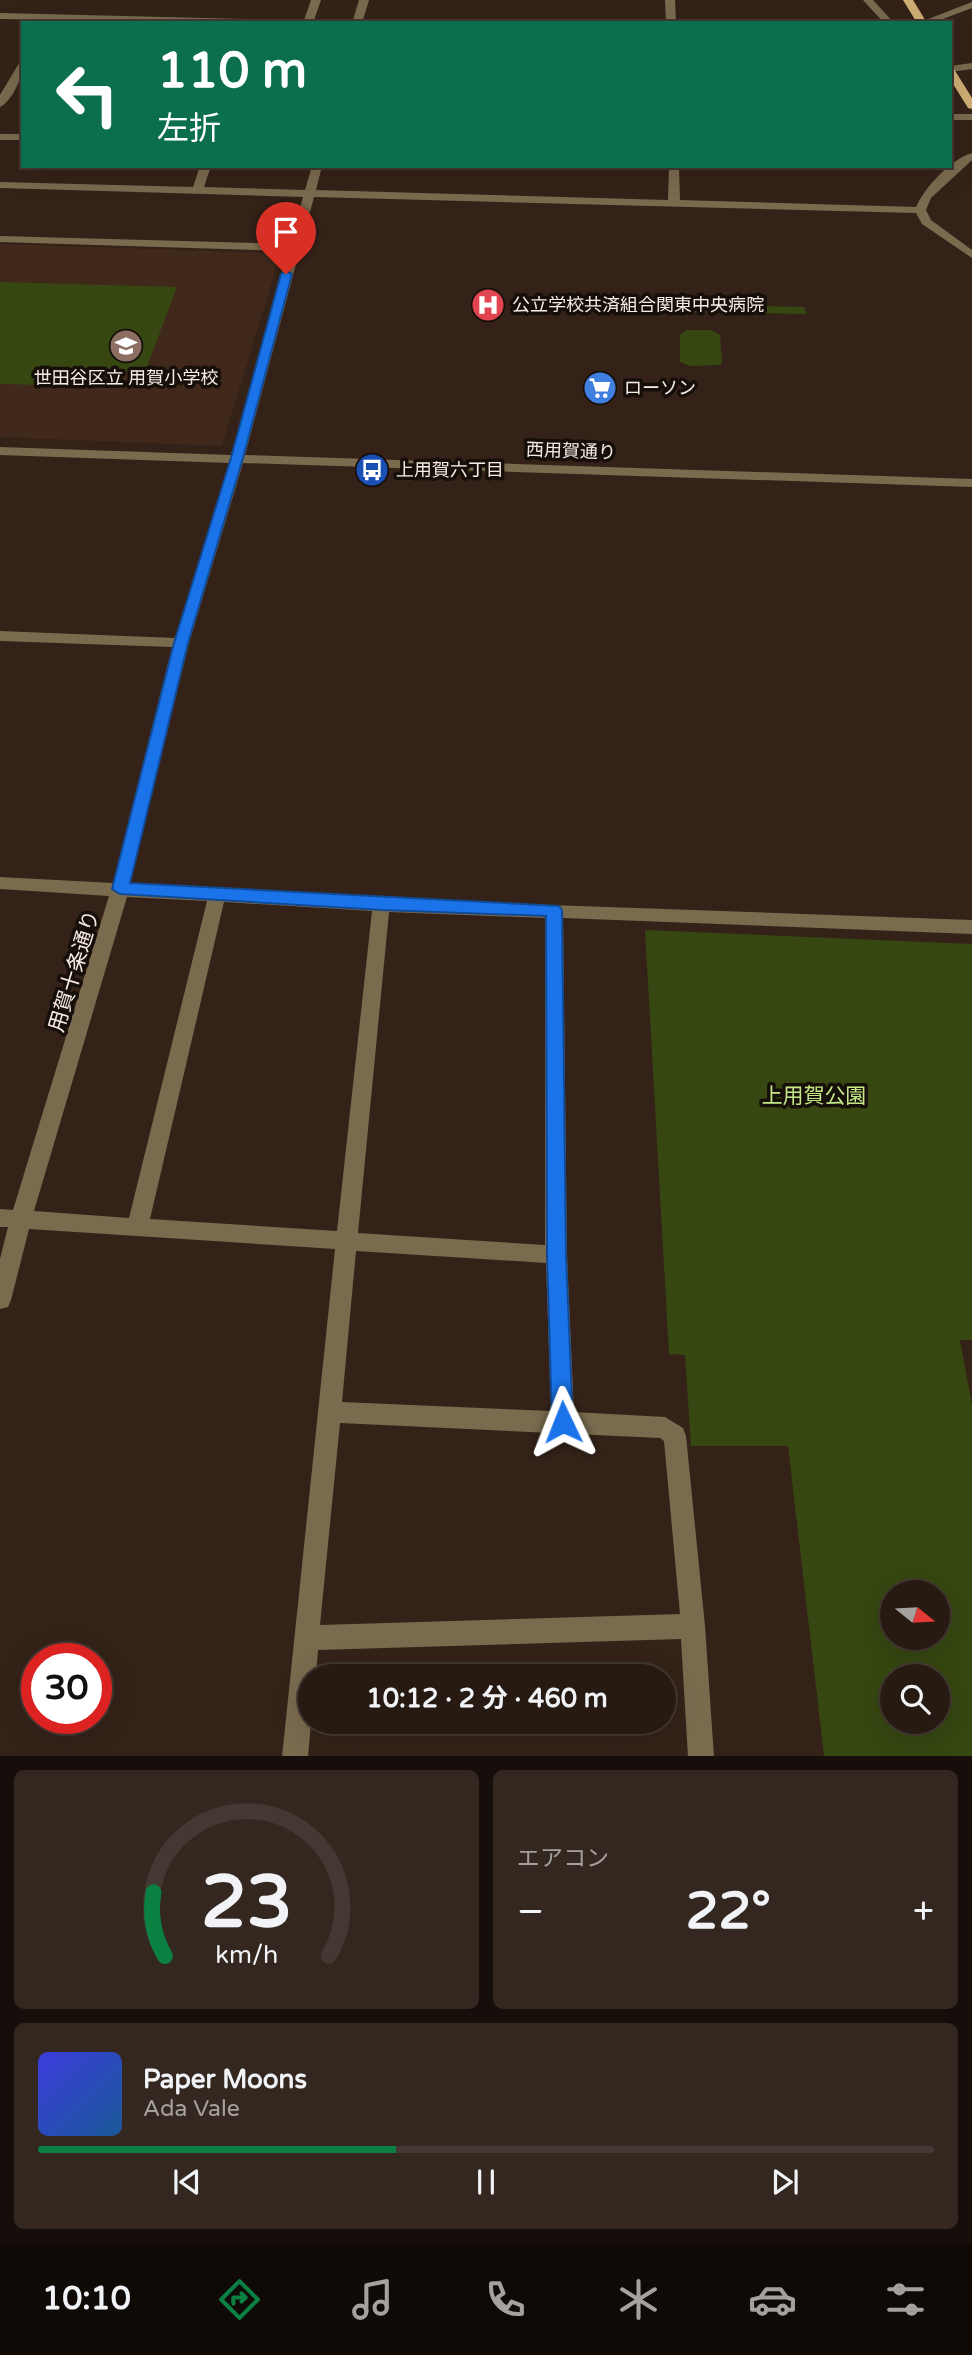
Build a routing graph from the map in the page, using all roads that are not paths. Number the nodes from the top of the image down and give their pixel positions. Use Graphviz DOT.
graph roads {
  1 [pos="316,0"];
  2 [pos="364,0"];
  3 [pos="670,0"];
  4 [pos="868,0"];
  5 [pos="908,0"];
  6 [pos="972,5"];
  7 [pos="0,16"];
  8 [pos="51,16"];
  9 [pos="223,21"];
  10 [pos="309,21"];
  11 [pos="358,21"];
  12 [pos="671,21"];
  13 [pos="887,21"];
  14 [pos="922,21"];
  15 [pos="928,21"];
  16 [pos="972,66"];
  17 [pos="21,68"];
  18 [pos="952,70"];
  19 [pos="952,73"];
  20 [pos="3,93"];
  21 [pos="21,94"];
  22 [pos="0,104"];
  23 [pos="972,106"];
  24 [pos="952,117"];
  25 [pos="972,117"];
  26 [pos="0,137"];
  27 [pos="21,137"];
  28 [pos="972,156"];
  29 [pos="205,168"];
  30 [pos="316,168"];
  31 [pos="674,168"];
  32 [pos="0,185"];
  33 [pos="197,190"];
  34 [pos="310,193"];
  35 [pos="674,203"];
  36 [pos="920,209"];
  37 [pos="0,239"];
  38 [pos="293,248"];
  39 [pos="972,255"];
  40 [pos="0,451"];
  41 [pos="237,458"];
  42 [pos="972,483"];
  43 [pos="0,636"];
  44 [pos="181,643"];
  45 [pos="0,883"];
  46 [pos="120,889"];
  47 [pos="216,895"];
  48 [pos="382,905"];
  49 [pos="554,910"];
  50 [pos="972,927"];
  51 [pos="11,1218"];
  52 [pos="137,1229"];
  53 [pos="346,1243"];
  54 [pos="556,1255"];
  55 [pos="0,1300"];
  56 [pos="329,1412"];
  57 [pos="563,1422"];
  58 [pos="693,1626"];
  59 [pos="306,1638"];
  60 [pos="295,1756"];
  61 [pos="701,1756"];
  1 -- 10 [label="street"];
  2 -- 11 [label="street"];
  3 -- 12 [label="street"];
  4 -- 13 [label="street"];
  5 -- 14 [label="main road"];
  6 -- 15 [label="street"];
  7 -- 8 [label="street"];
  8 -- 9 [label="street"];
  16 -- 18 [label="street"];
  17 -- 20 [label="street"];
  19 -- 23 [label="main road"];
  20 -- 21 [label="street"];
  20 -- 22 [label="street"];
  24 -- 25 [label="street"];
  26 -- 27 [label="street"];
  28 -- 36 [label="street"];
  29 -- 33 [label="street"];
  30 -- 34 [label="street, 用賀十条通り"];
  31 -- 35 [label="street"];
  32 -- 33 [label="street"];
  33 -- 34 [label="street"];
  34 -- 35 [label="street"];
  34 -- 38 [label="street, 用賀十条通り"];
  35 -- 36 [label="street"];
  36 -- 39 [label="street"];
  37 -- 38 [label="street"];
  38 -- 41 [label="street, 用賀十条通り"];
  40 -- 41 [label="street, 西用賀通り"];
  41 -- 42 [label="street, 西用賀通り"];
  41 -- 44 [label="street, 用賀十条通り"];
  43 -- 44 [label="street"];
  44 -- 46 [label="street, 用賀十条通り"];
  45 -- 46 [label="street"];
  46 -- 47 [label="street"];
  46 -- 51 [label="street, 用賀十条通り"];
  47 -- 48 [label="street"];
  47 -- 52 [label="street"];
  48 -- 49 [label="street"];
  48 -- 53 [label="street"];
  49 -- 50 [label="street"];
  49 -- 54 [label="street"];
  51 -- 52 [label="street"];
  51 -- 55 [label="street, 用賀十条通り"];
  52 -- 53 [label="street"];
  53 -- 54 [label="street"];
  53 -- 56 [label="street"];
  54 -- 57 [label="street"];
  56 -- 57 [label="street"];
  56 -- 59 [label="street"];
  57 -- 58 [label="street"];
  58 -- 59 [label="street"];
  58 -- 61 [label="street"];
  59 -- 60 [label="street"];
}
